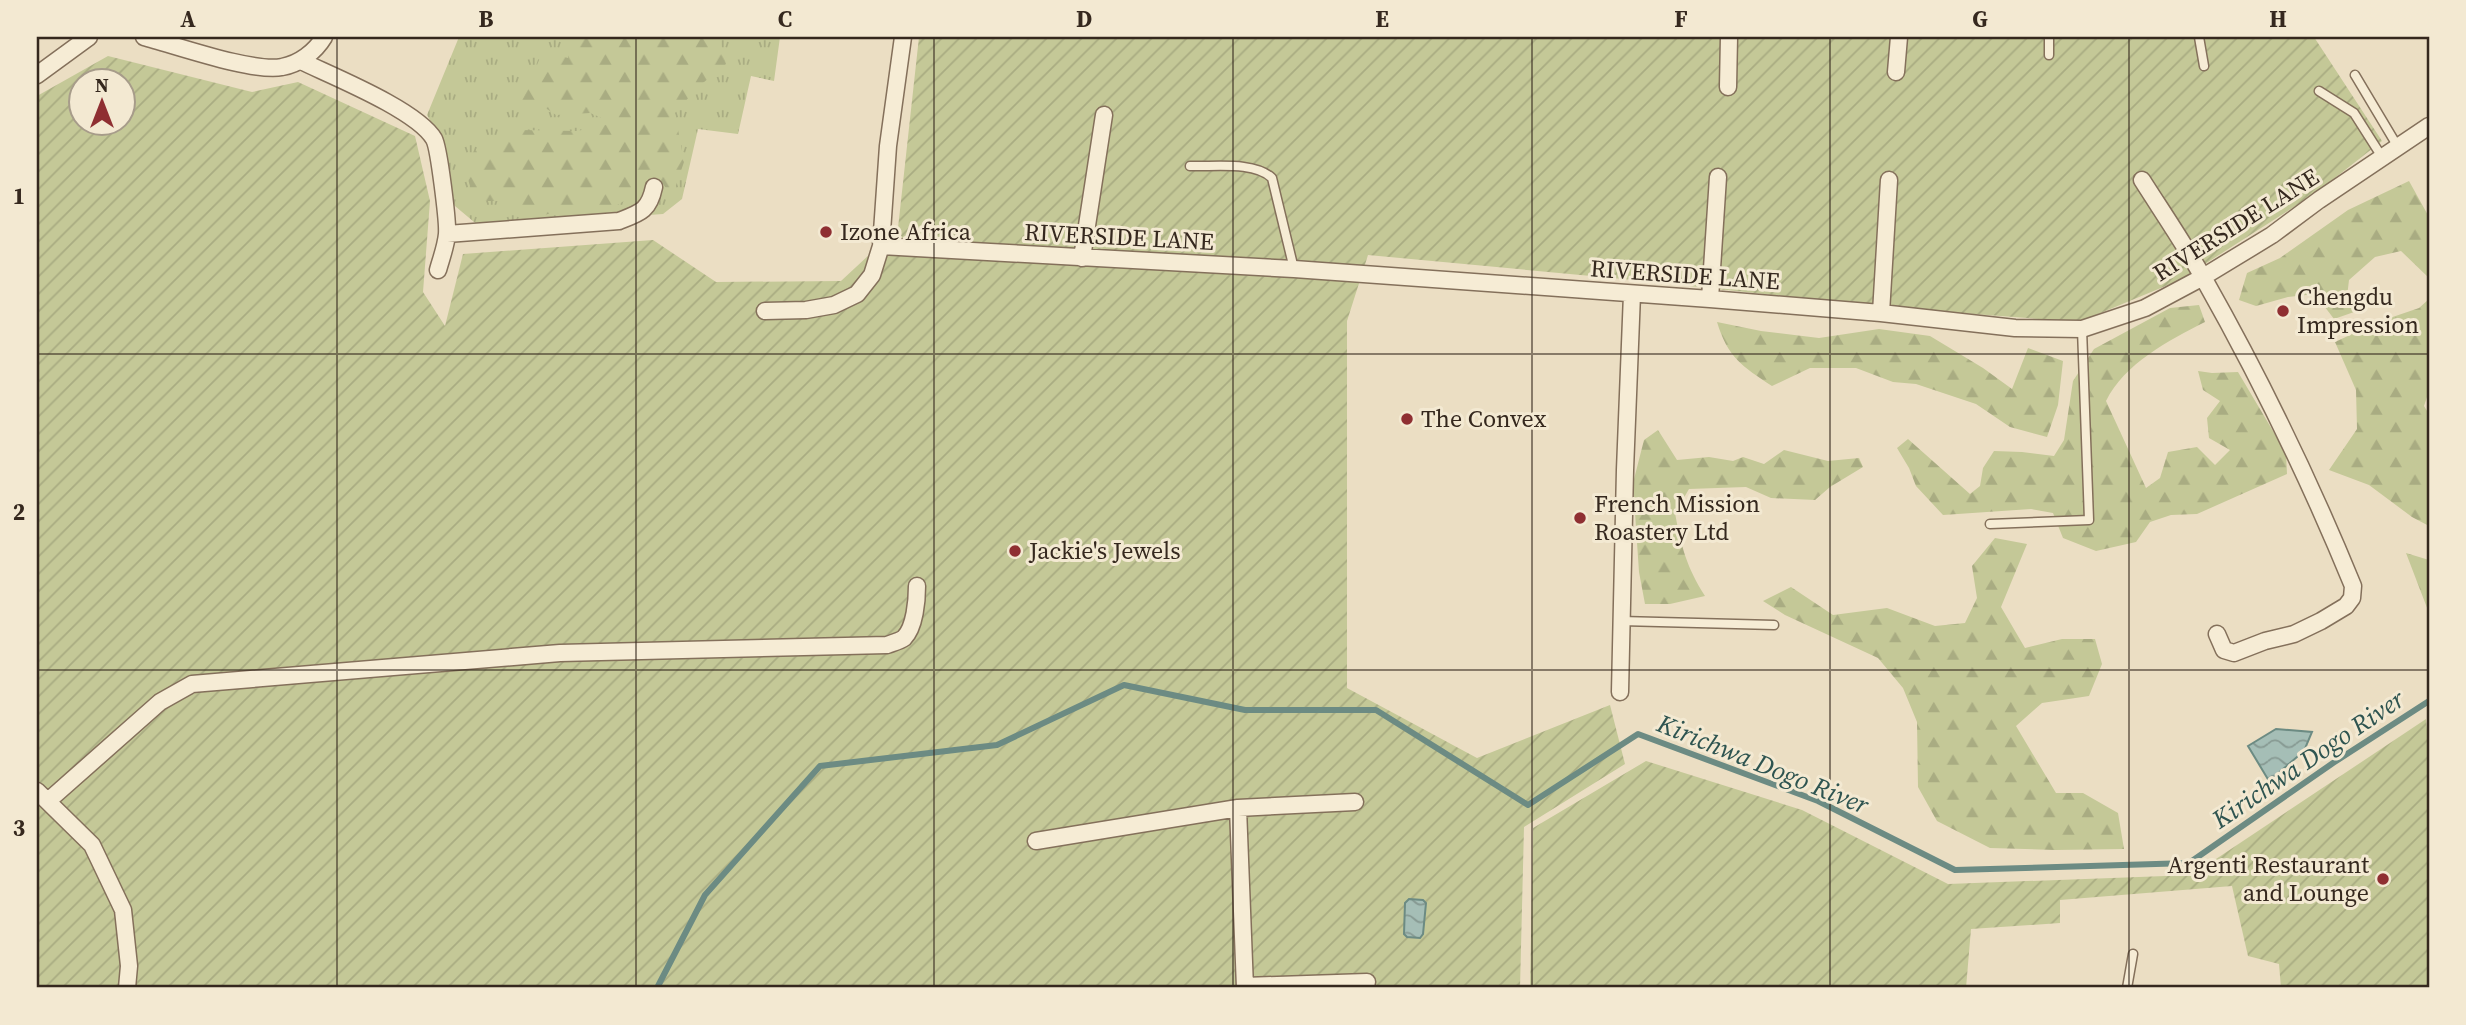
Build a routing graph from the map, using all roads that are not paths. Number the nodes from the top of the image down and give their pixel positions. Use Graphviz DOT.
graph roads {
  1 [pos="89,37"];
  2 [pos="144,37"];
  3 [pos="324,37"];
  4 [pos="903,37"];
  5 [pos="1729,37"];
  6 [pos="1899,37"];
  7 [pos="2049,37"];
  8 [pos="2199,37"];
  9 [pos="2049,55"];
  10 [pos="301,61"];
  11 [pos="2204,66"];
  12 [pos="1896,72"];
  13 [pos="37,75"];
  14 [pos="2355,75"];
  15 [pos="1728,87"];
  16 [pos="2319,91"];
  17 [pos="1104,115"];
  18 [pos="2429,126"];
  19 [pos="2398,147"];
  20 [pos="2382,157"];
  21 [pos="1190,166"];
  22 [pos="1718,177"];
  23 [pos="1889,180"];
  24 [pos="2142,180"];
  25 [pos="654,187"];
  26 [pos="447,234"];
  27 [pos="881,246"];
  28 [pos="1082,258"];
  29 [pos="1294,269"];
  30 [pos="438,270"];
  31 [pos="2203,277"];
  32 [pos="1632,294"];
  33 [pos="1710,299"];
  34 [pos="765,311"];
  35 [pos="1881,313"];
  36 [pos="2082,329"];
  37 [pos="1990,524"];
  38 [pos="917,586"];
  39 [pos="1621,621"];
  40 [pos="1774,625"];
  41 [pos="2217,634"];
  42 [pos="1620,692"];
  43 [pos="42,796"];
  44 [pos="1355,802"];
  45 [pos="1238,808"];
  46 [pos="1036,841"];
  47 [pos="2133,954"];
  48 [pos="1367,982"];
  49 [pos="1245,987"];
  50 [pos="127,988"];
  51 [pos="2127,988"];
  1 -- 13 [label="street"];
  2 -- 10 [label="street"];
  3 -- 10 [label="street"];
  4 -- 27 [label="street"];
  5 -- 15 [label="street"];
  6 -- 12 [label="street"];
  7 -- 9 [label="lane"];
  8 -- 11 [label="lane"];
  10 -- 26 [label="street"];
  14 -- 19 [label="lane"];
  16 -- 20 [label="lane"];
  17 -- 28 [label="street"];
  18 -- 19 [label="street, RIVERSIDE LANE"];
  19 -- 20 [label="street, RIVERSIDE LANE"];
  20 -- 31 [label="street, RIVERSIDE LANE"];
  21 -- 29 [label="lane"];
  22 -- 33 [label="street"];
  23 -- 35 [label="street"];
  24 -- 31 [label="street"];
  25 -- 26 [label="street"];
  26 -- 30 [label="street"];
  27 -- 28 [label="street, RIVERSIDE LANE"];
  27 -- 34 [label="street"];
  28 -- 29 [label="street, RIVERSIDE LANE"];
  29 -- 32 [label="street, RIVERSIDE LANE"];
  31 -- 36 [label="street, RIVERSIDE LANE"];
  31 -- 41 [label="street"];
  32 -- 33 [label="street, RIVERSIDE LANE"];
  32 -- 39 [label="street"];
  33 -- 35 [label="street, RIVERSIDE LANE"];
  35 -- 36 [label="street, RIVERSIDE LANE"];
  36 -- 37 [label="lane"];
  38 -- 43 [label="street"];
  39 -- 40 [label="lane"];
  39 -- 42 [label="street"];
  43 -- 50 [label="street"];
  44 -- 45 [label="street"];
  45 -- 46 [label="street"];
  45 -- 49 [label="street"];
  47 -- 51 [label="lane"];
  48 -- 49 [label="street"];
}
